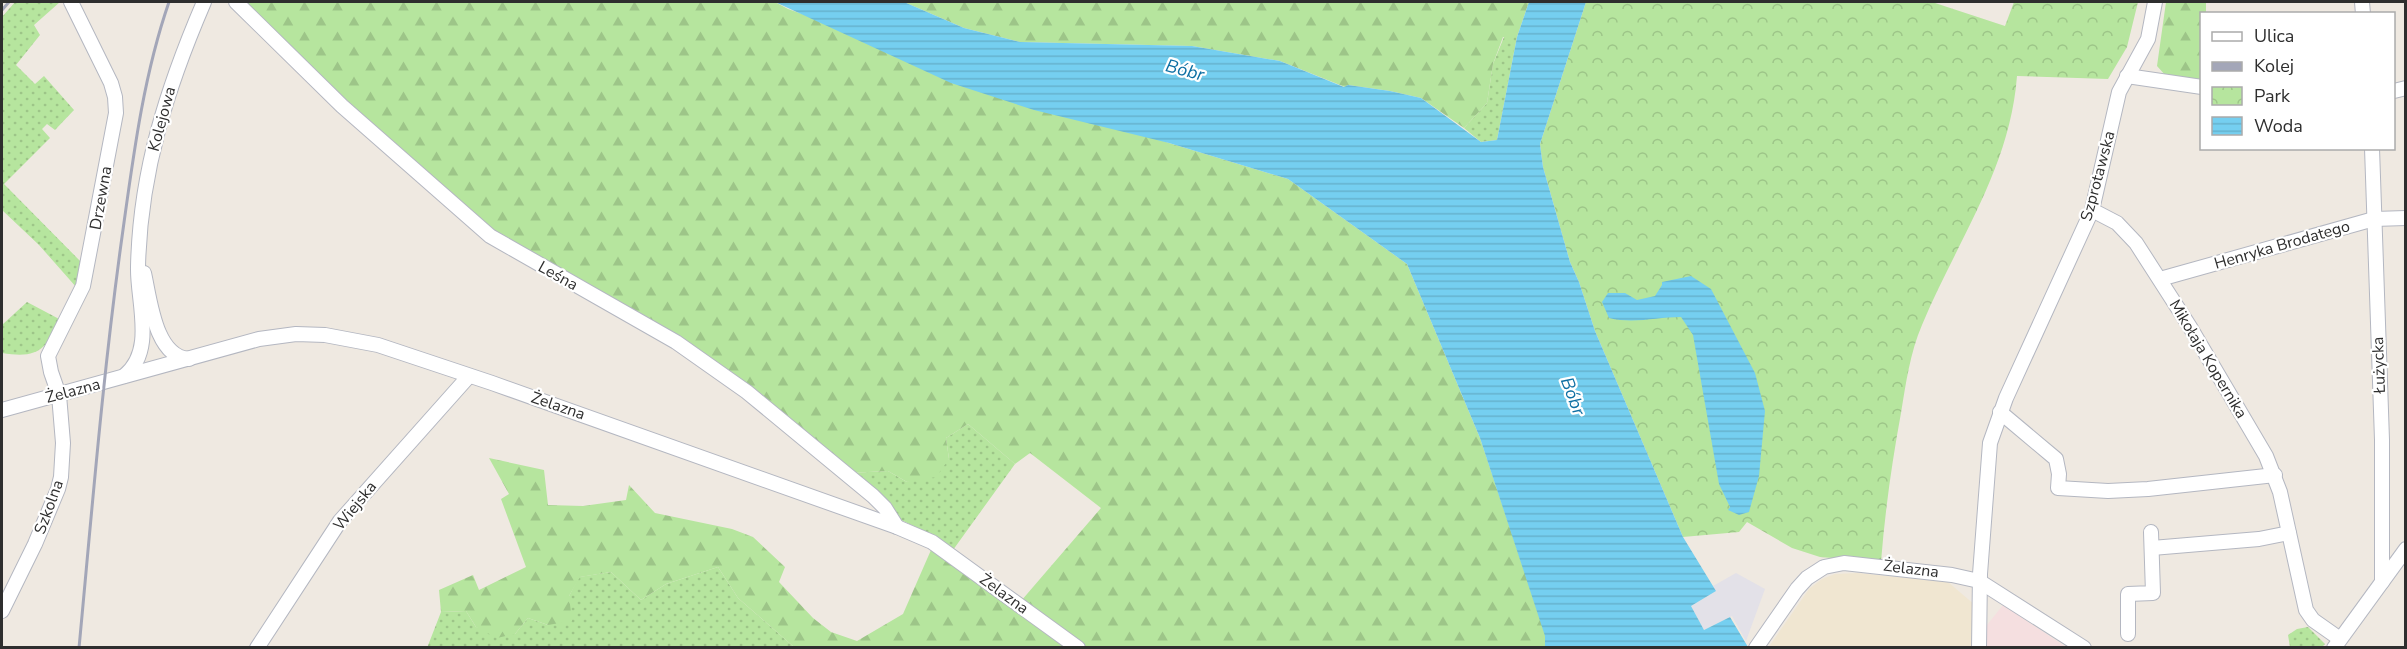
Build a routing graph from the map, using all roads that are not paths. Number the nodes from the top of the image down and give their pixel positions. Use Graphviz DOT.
graph roads {
  1 [pos="71,2"];
  2 [pos="204,2"];
  3 [pos="236,2"];
  4 [pos="2155,2"];
  5 [pos="2127,76"];
  6 [pos="2200,87"];
  7 [pos="2372,150"];
  8 [pos="2092,210"];
  9 [pos="2406,218"];
  10 [pos="2374,219"];
  11 [pos="139,242"];
  12 [pos="2160,279"];
  13 [pos="142,335"];
  14 [pos="160,336"];
  15 [pos="194,358"];
  16 [pos="158,368"];
  17 [pos="469,376"];
  18 [pos="122,377"];
  19 [pos="59,395"];
  20 [pos="2,410"];
  21 [pos="2000,412"];
  22 [pos="2275,475"];
  23 [pos="897,527"];
  24 [pos="2151,532"];
  25 [pos="2289,533"];
  26 [pos="2152,548"];
  27 [pos="2406,549"];
  28 [pos="2401,562"];
  29 [pos="1979,581"];
  30 [pos="2382,582"];
  31 [pos="2,611"];
  32 [pos="2128,634"];
  33 [pos="2337,644"];
  34 [pos="257,648"];
  35 [pos="1078,648"];
  36 [pos="1756,648"];
  37 [pos="1979,648"];
  38 [pos="2084,648"];
  1 -- 19 [label="street, Drzewna"];
  2 -- 11 [label="street, Kolejowa"];
  3 -- 23 [label="street, Leśna"];
  4 -- 5 [label="street, Szprotawska"];
  5 -- 6 [label="street"];
  5 -- 8 [label="street, Szprotawska"];
  7 -- 10 [label="street, Łużycka"];
  8 -- 12 [label="street, Mikołaja Kopernika"];
  8 -- 21 [label="street, Szprotawska"];
  9 -- 10 [label="street, Henryka Brodatego"];
  10 -- 12 [label="street, Henryka Brodatego"];
  10 -- 30 [label="street, Łużycka"];
  11 -- 13 [label="street, Kolejowa"];
  11 -- 14 [label="street, Kolejowa"];
  12 -- 22 [label="street, Mikołaja Kopernika"];
  13 -- 16 [label="street, Kolejowa"];
  13 -- 18 [label="street, Kolejowa"];
  14 -- 15 [label="street"];
  14 -- 16 [label="street, Kolejowa"];
  15 -- 16 [label="street, Żelazna"];
  15 -- 17 [label="street, Żelazna"];
  16 -- 18 [label="street, Żelazna"];
  17 -- 23 [label="street, Żelazna"];
  17 -- 34 [label="street, Wiejska"];
  18 -- 19 [label="street, Żelazna"];
  19 -- 20 [label="street, Żelazna"];
  19 -- 31 [label="street, Szkolna"];
  21 -- 22 [label="street"];
  21 -- 29 [label="street, Szprotawska"];
  22 -- 25 [label="street, Mikołaja Kopernika"];
  23 -- 35 [label="street, Żelazna"];
  24 -- 26 [label="street"];
  25 -- 26 [label="street"];
  25 -- 33 [label="street, Mikołaja Kopernika"];
  26 -- 32 [label="street"];
  27 -- 28 [label="street"];
  28 -- 30 [label="street"];
  29 -- 36 [label="street, Żelazna"];
  29 -- 37 [label="street, Szprotawska"];
  29 -- 38 [label="street, Żelazna"];
  30 -- 33 [label="street"];
}
